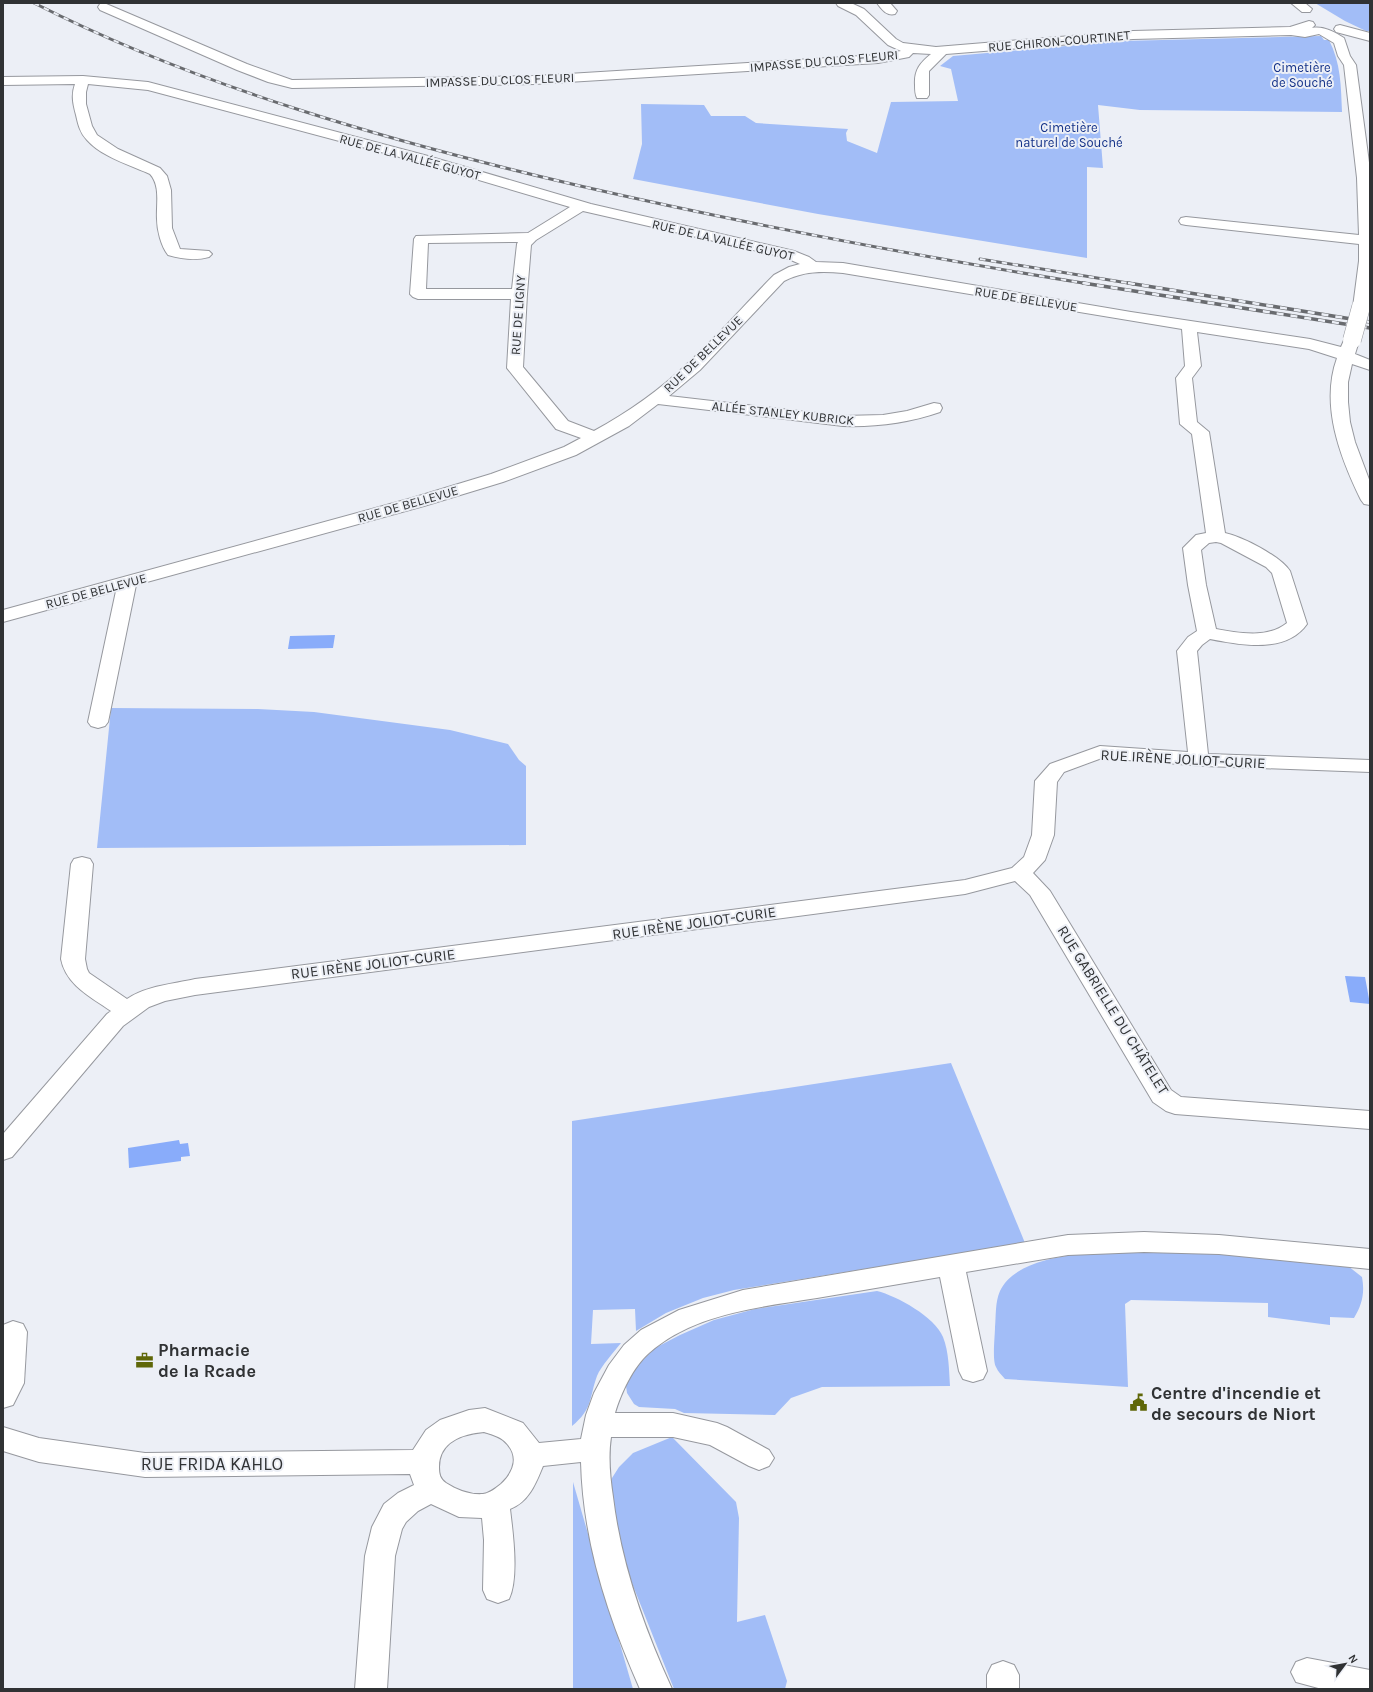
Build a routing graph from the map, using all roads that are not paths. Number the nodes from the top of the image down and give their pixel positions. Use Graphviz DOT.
graph roads {
  1 [pos="842,3"];
  2 [pos="104,6"];
  3 [pos="1320,22"];
  4 [pos="1370,36"];
  5 [pos="910,49"];
  6 [pos="936,51"];
  7 [pos="83,80"];
  8 [pos="3,81"];
  9 [pos="922,95"];
  10 [pos="582,206"];
  11 [pos="1186,221"];
  12 [pos="531,237"];
  13 [pos="1365,240"];
  14 [pos="204,254"];
  15 [pos="811,266"];
  16 [pos="519,294"];
  17 [pos="1190,325"];
  18 [pos="1348,347"];
  19 [pos="1370,364"];
  20 [pos="655,399"];
  21 [pos="934,408"];
  22 [pos="596,438"];
  23 [pos="1370,500"];
  24 [pos="1216,536"];
  25 [pos="127,582"];
  26 [pos="3,616"];
  27 [pos="1207,634"];
  28 [pos="98,722"];
  29 [pos="1198,759"];
  30 [pos="1370,766"];
  31 [pos="82,864"];
  32 [pos="1020,873"];
  33 [pos="126,1010"];
  34 [pos="1370,1120"];
  35 [pos="3,1151"];
  36 [pos="1370,1259"];
  37 [pos="951,1265"];
  38 [pos="14,1332"];
  39 [pos="973,1371"];
  40 [pos="3,1397"];
  41 [pos="597,1437"];
  42 [pos="3,1439"];
  43 [pos="529,1456"];
  44 [pos="759,1458"];
  45 [pos="428,1476"];
  46 [pos="495,1504"];
  47 [pos="498,1590"];
  48 [pos="1307,1672"];
  49 [pos="1370,1684"];
  50 [pos="371,1689"];
  51 [pos="656,1689"];
  1 -- 5 [label="street, RUE CHIRON-COURTINET"];
  2 -- 5 [label="street, IMPASSE DU CLOS FLEURI"];
  3 -- 4 [label="street"];
  3 -- 6 [label="street, RUE CHIRON-COURTINET"];
  3 -- 13 [label="street"];
  5 -- 6 [label="street, RUE CHIRON-COURTINET"];
  6 -- 9 [label="street"];
  7 -- 8 [label="street, RUE DE LA VALLÉE GUYOT"];
  7 -- 10 [label="street, RUE DE LA VALLÉE GUYOT"];
  7 -- 14 [label="street"];
  10 -- 12 [label="street"];
  10 -- 15 [label="street, RUE DE LA VALLÉE GUYOT"];
  11 -- 13 [label="street"];
  12 -- 16 [label="street, RUE DE LIGNY"];
  12 -- 16 [label="street"];
  13 -- 18 [label="street, bridge"];
  15 -- 17 [label="street, RUE DE BELLEVUE"];
  15 -- 20 [label="street, RUE DE BELLEVUE"];
  16 -- 22 [label="street, RUE DE LIGNY"];
  17 -- 18 [label="street, RUE DE BELLEVUE"];
  17 -- 24 [label="street"];
  18 -- 19 [label="street, RUE DE BELLEVUE"];
  18 -- 23 [label="street"];
  20 -- 21 [label="street, ALLÉE STANLEY KUBRICK"];
  20 -- 22 [label="street, RUE DE BELLEVUE"];
  22 -- 25 [label="street, RUE DE BELLEVUE"];
  24 -- 27 [label="street"];
  24 -- 27 [label="street"];
  25 -- 26 [label="street, RUE DE BELLEVUE"];
  25 -- 28 [label="street"];
  27 -- 29 [label="street"];
  29 -- 30 [label="street, RUE IRÈNE JOLIOT-CURIE"];
  29 -- 32 [label="street, RUE IRÈNE JOLIOT-CURIE"];
  31 -- 33 [label="street"];
  32 -- 33 [label="street, RUE IRÈNE JOLIOT-CURIE"];
  32 -- 34 [label="street, RUE GABRIELLE DU CHÂTELET"];
  33 -- 35 [label="street, RUE IRÈNE JOLIOT-CURIE"];
  36 -- 37 [label="street"];
  37 -- 39 [label="street"];
  37 -- 41 [label="street"];
  38 -- 40 [label="street"];
  41 -- 43 [label="street"];
  41 -- 44 [label="street"];
  41 -- 51 [label="street"];
  42 -- 45 [label="street, RUE FRIDA KAHLO"];
  43 -- 45 [label="street"];
  43 -- 46 [label="street"];
  45 -- 46 [label="street"];
  45 -- 50 [label="street"];
  46 -- 47 [label="street"];
  48 -- 49 [label="street"];
}
